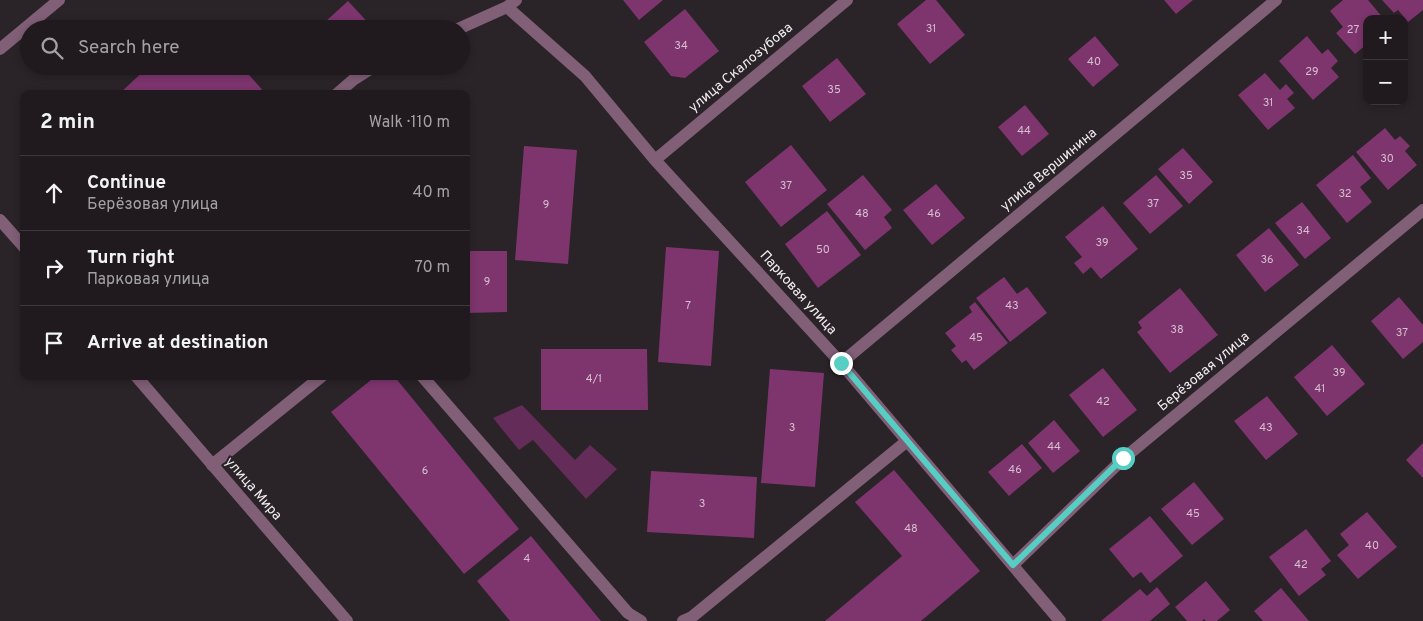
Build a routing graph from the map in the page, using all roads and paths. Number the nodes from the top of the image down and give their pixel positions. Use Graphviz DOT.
graph roads {
  1 [pos="59,0"];
  2 [pos="847,0"];
  3 [pos="1276,0"];
  4 [pos="512,4"];
  5 [pos="35,20"];
  6 [pos="470,23"];
  7 [pos="20,32"];
  8 [pos="0,49"];
  9 [pos="361,75"];
  10 [pos="342,90"];
  11 [pos="655,160"];
  12 [pos="1423,210"];
  13 [pos="0,220"];
  14 [pos="20,242"];
  15 [pos="841,363"];
  16 [pos="139,380"];
  17 [pos="317,380"];
  18 [pos="425,380"];
  19 [pos="907,441"];
  20 [pos="212,465"];
  21 [pos="1013,565"];
  22 [pos="347,621"];
  23 [pos="641,621"];
  24 [pos="683,621"];
  25 [pos="1060,621"];
  1 -- 5 [label="street"];
  2 -- 11 [label="street, улица Скалозубова"];
  3 -- 15 [label="street, улица Вершинина"];
  4 -- 6 [label="street"];
  4 -- 11 [label="street, Парковая улица"];
  7 -- 8 [label="street"];
  9 -- 10 [label="street"];
  11 -- 15 [label="street, Парковая улица"];
  12 -- 21 [label="street, Берёзовая улица"];
  13 -- 14 [label="street"];
  15 -- 19 [label="street, Парковая улица"];
  16 -- 20 [label="street, улица Мира"];
  17 -- 20 [label="street"];
  18 -- 23 [label="street"];
  19 -- 21 [label="street, Парковая улица"];
  19 -- 24 [label="street"];
  20 -- 22 [label="street, улица Мира"];
  21 -- 25 [label="street, Парковая улица"];
}
